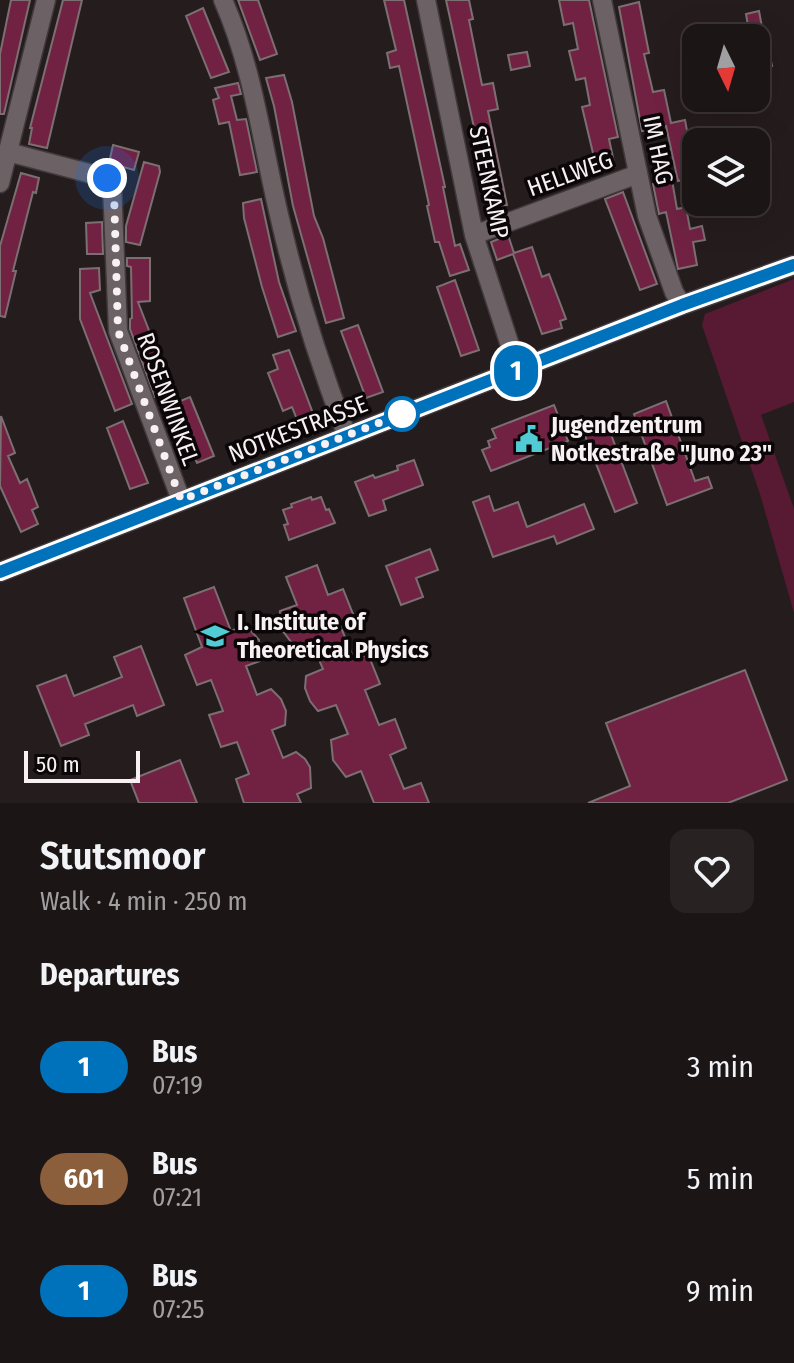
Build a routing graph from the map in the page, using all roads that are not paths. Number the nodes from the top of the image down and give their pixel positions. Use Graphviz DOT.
graph roads {
  1 [pos="46,0"];
  2 [pos="223,0"];
  3 [pos="426,0"];
  4 [pos="602,0"];
  5 [pos="8,152"];
  6 [pos="638,174"];
  7 [pos="0,183"];
  8 [pos="474,235"];
  9 [pos="794,265"];
  10 [pos="682,305"];
  11 [pos="518,370"];
  12 [pos="347,436"];
  13 [pos="181,500"];
  14 [pos="2,565"];
  1 -- 5 [label="street"];
  2 -- 12 [label="street"];
  3 -- 8 [label="street, STEENKAMP"];
  4 -- 6 [label="street, IM HAG"];
  5 -- 7 [label="street"];
  5 -- 13 [label="street, ROSENWINKEL"];
  6 -- 8 [label="street, HELLWEG"];
  6 -- 10 [label="street, IM HAG"];
  8 -- 11 [label="street, STEENKAMP"];
  9 -- 10 [label="street, NOTKESTRASSE"];
  10 -- 11 [label="street, NOTKESTRASSE"];
  11 -- 12 [label="street, NOTKESTRASSE"];
  12 -- 13 [label="street, NOTKESTRASSE"];
  13 -- 14 [label="street, NOTKESTRASSE"];
}
